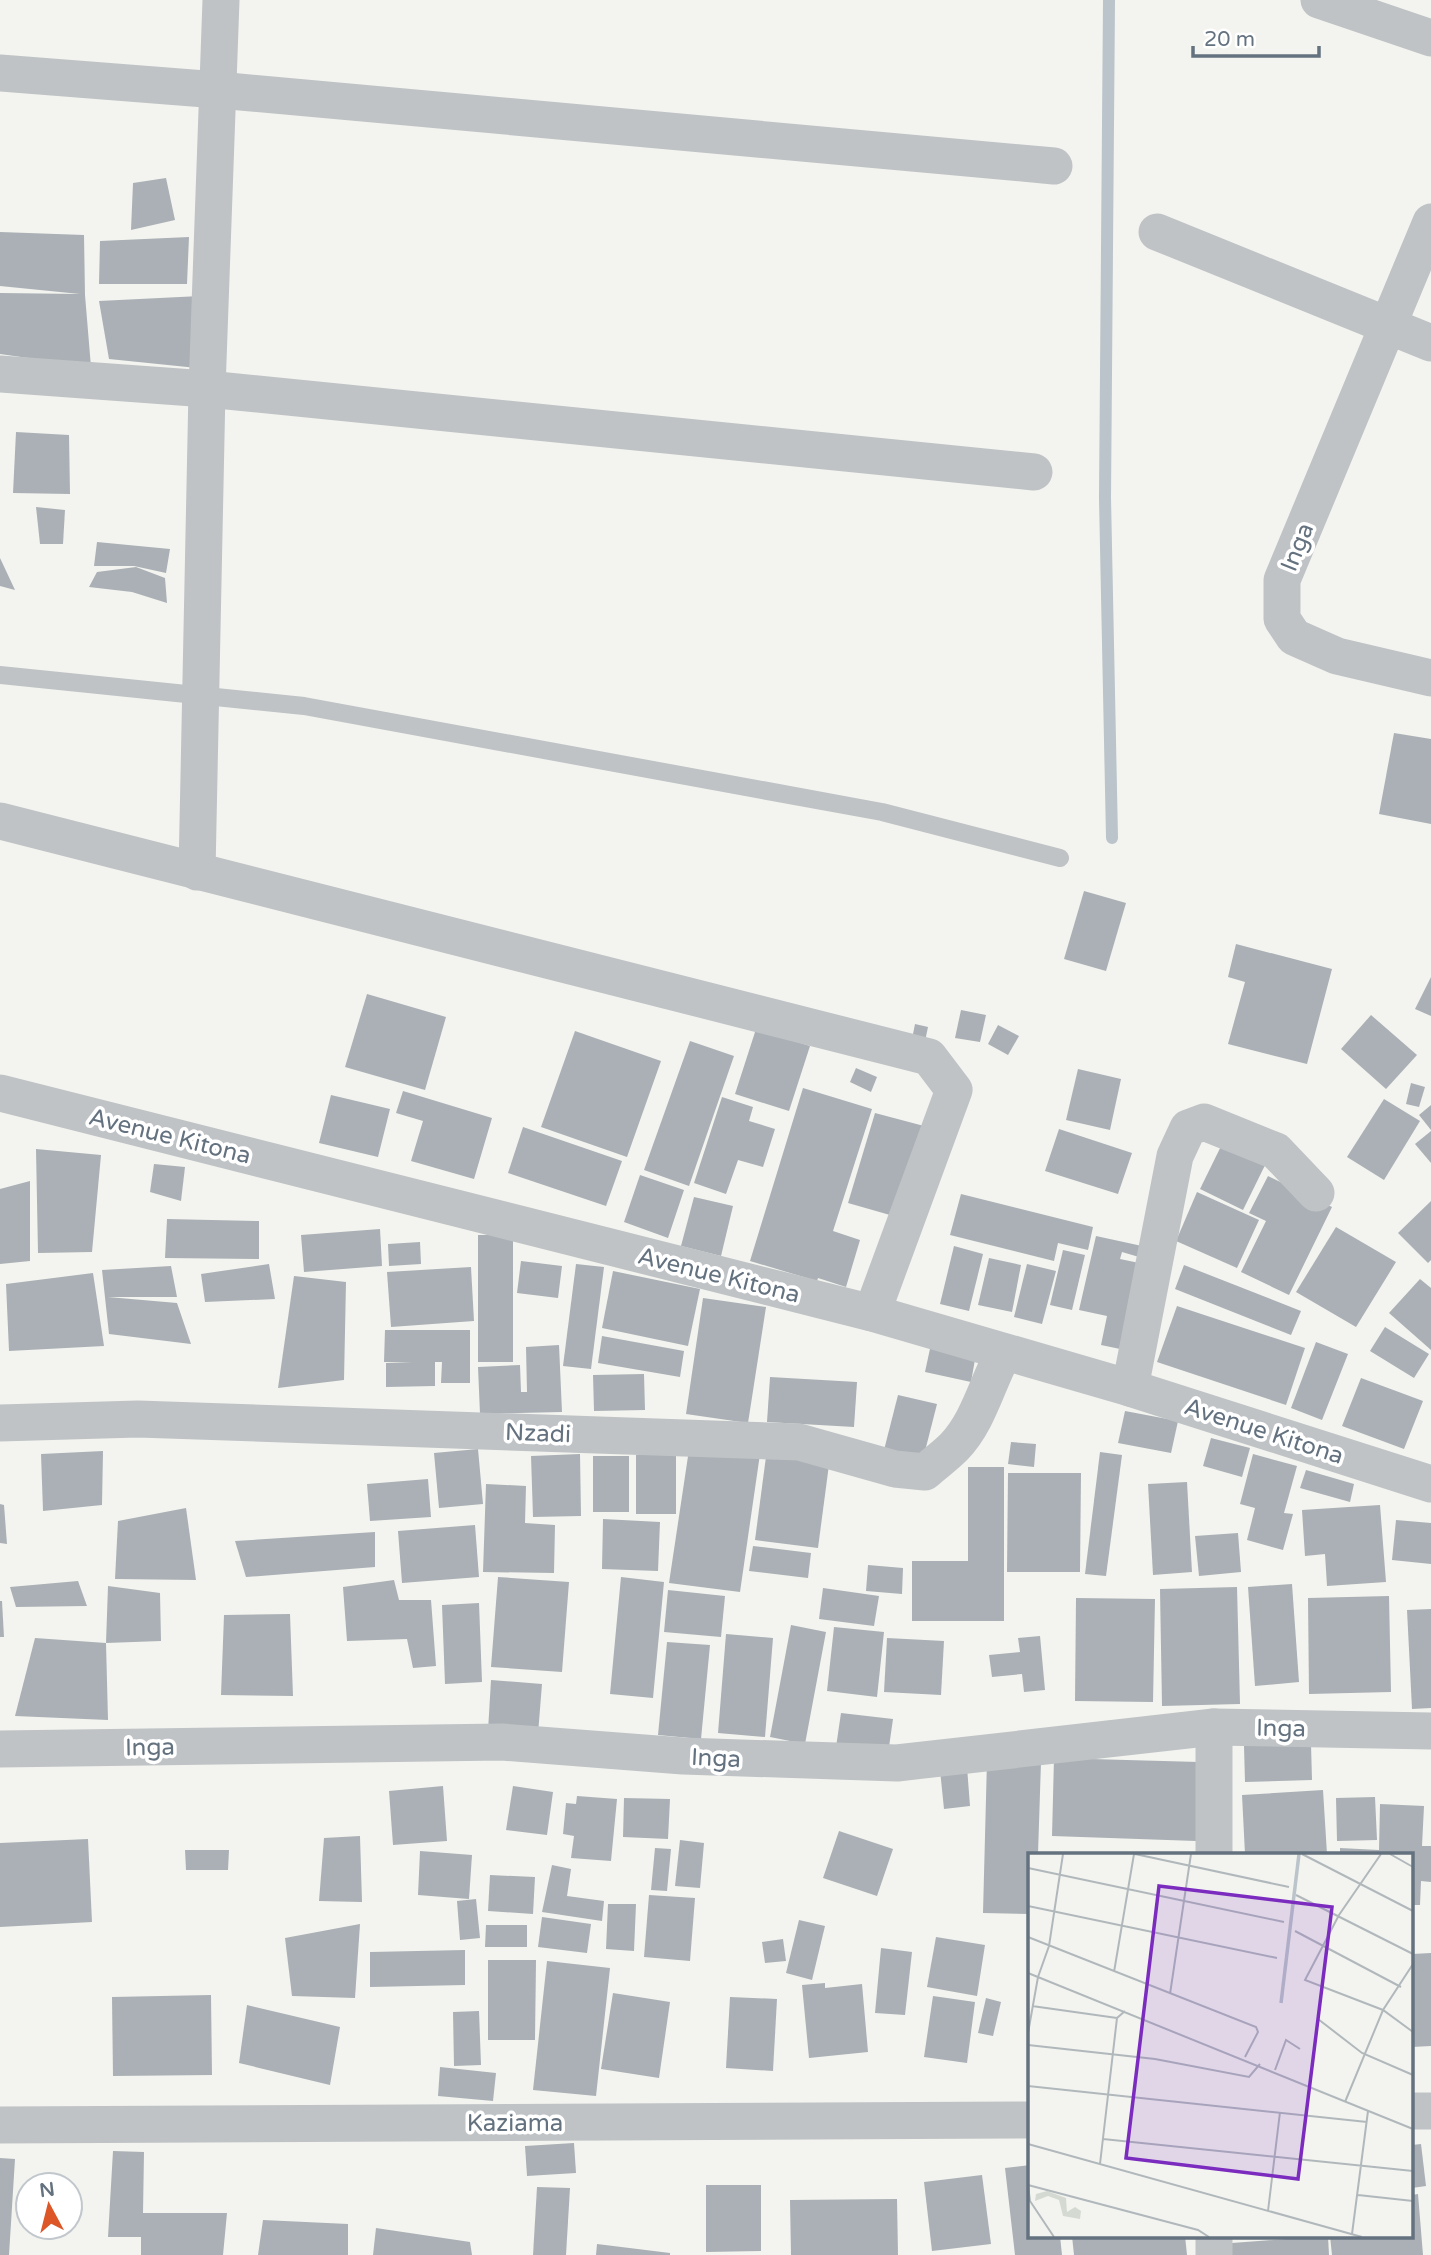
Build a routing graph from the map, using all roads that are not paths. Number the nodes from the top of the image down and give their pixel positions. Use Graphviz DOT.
graph roads {
  1 [pos="222,0"];
  2 [pos="1319,0"];
  3 [pos="1431,38"];
  4 [pos="0,73"];
  5 [pos="218,90"];
  6 [pos="1054,166"];
  7 [pos="1431,222"];
  8 [pos="1157,232"];
  9 [pos="1389,327"];
  10 [pos="1431,343"];
  11 [pos="0,374"];
  12 [pos="207,389"];
  13 [pos="1034,472"];
  14 [pos="0,675"];
  15 [pos="1431,678"];
  16 [pos="199,696"];
  17 [pos="0,821"];
  18 [pos="1060,858"];
  19 [pos="197,872"];
  20 [pos="0,1093"];
  21 [pos="1316,1193"];
  22 [pos="872,1314"];
  23 [pos="1004,1352"];
  24 [pos="1130,1388"];
  25 [pos="0,1423"];
  26 [pos="1431,1484"];
  27 [pos="1214,1727"];
  28 [pos="1431,1731"];
  29 [pos="0,1749"];
  30 [pos="1214,1853"];
  31 [pos="1028,2120"];
  32 [pos="0,2125"];
  1 -- 5 [label="street"];
  2 -- 3 [label="street"];
  4 -- 5 [label="street"];
  5 -- 6 [label="street"];
  5 -- 12 [label="street"];
  7 -- 9 [label="street, Inga"];
  8 -- 9 [label="street"];
  9 -- 10 [label="street"];
  9 -- 15 [label="street, Inga"];
  11 -- 12 [label="street"];
  12 -- 13 [label="street"];
  12 -- 16 [label="street"];
  14 -- 16 [label="lane"];
  16 -- 18 [label="lane"];
  16 -- 19 [label="street"];
  17 -- 19 [label="street"];
  19 -- 22 [label="street"];
  20 -- 22 [label="street, Avenue Kitona"];
  21 -- 24 [label="street"];
  22 -- 23 [label="street, Avenue Kitona"];
  23 -- 24 [label="street, Avenue Kitona"];
  23 -- 25 [label="street, Nzadi"];
  24 -- 26 [label="street, Avenue Kitona"];
  27 -- 28 [label="street, Inga"];
  27 -- 29 [label="street, Inga"];
  27 -- 30 [label="street"];
  31 -- 32 [label="street, Kaziama"];
}
